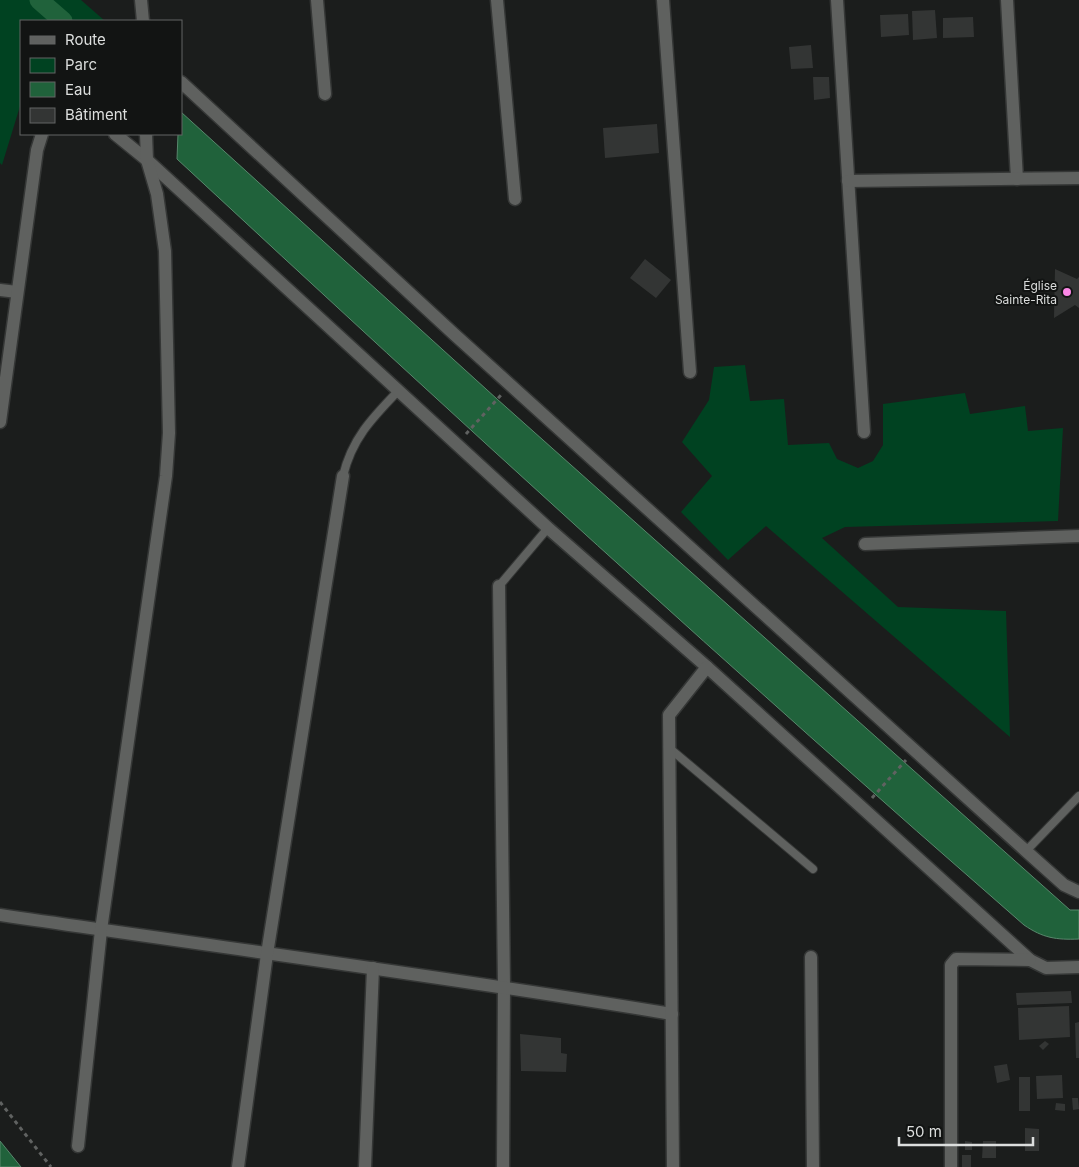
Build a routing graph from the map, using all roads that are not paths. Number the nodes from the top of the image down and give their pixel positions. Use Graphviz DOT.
graph roads {
  1 [pos="141,0"];
  2 [pos="317,0"];
  3 [pos="497,0"];
  4 [pos="663,0"];
  5 [pos="836,0"];
  6 [pos="1008,0"];
  7 [pos="143,20"];
  8 [pos="182,83"];
  9 [pos="325,94"];
  10 [pos="42,135"];
  11 [pos="117,135"];
  12 [pos="146,135"];
  13 [pos="146,160"];
  14 [pos="1079,178"];
  15 [pos="1017,179"];
  16 [pos="848,181"];
  17 [pos="515,198"];
  18 [pos="0,290"];
  19 [pos="17,292"];
  20 [pos="690,372"];
  21 [pos="399,390"];
  22 [pos="0,422"];
  23 [pos="864,432"];
  24 [pos="343,476"];
  25 [pos="548,528"];
  26 [pos="1079,536"];
  27 [pos="865,544"];
  28 [pos="498,586"];
  29 [pos="707,667"];
  30 [pos="668,747"];
  31 [pos="1079,796"];
  32 [pos="1026,851"];
  33 [pos="813,869"];
  34 [pos="1079,892"];
  35 [pos="0,915"];
  36 [pos="101,930"];
  37 [pos="267,954"];
  38 [pos="811,957"];
  39 [pos="1030,960"];
  40 [pos="1079,967"];
  41 [pos="373,968"];
  42 [pos="504,986"];
  43 [pos="672,1014"];
  44 [pos="78,1146"];
  45 [pos="238,1167"];
  46 [pos="365,1167"];
  47 [pos="503,1167"];
  48 [pos="673,1167"];
  49 [pos="813,1167"];
  50 [pos="951,1167"];
  1 -- 7 [label="street"];
  2 -- 9 [label="street"];
  3 -- 17 [label="street"];
  4 -- 20 [label="street"];
  5 -- 16 [label="street"];
  6 -- 15 [label="street"];
  8 -- 32 [label="street"];
  10 -- 19 [label="street"];
  11 -- 13 [label="street"];
  12 -- 13 [label="street"];
  13 -- 21 [label="street"];
  13 -- 36 [label="street"];
  14 -- 15 [label="street"];
  15 -- 16 [label="street"];
  16 -- 23 [label="street"];
  18 -- 19 [label="street"];
  19 -- 22 [label="street"];
  21 -- 24 [label="lane"];
  21 -- 25 [label="street"];
  24 -- 37 [label="street"];
  25 -- 28 [label="lane"];
  25 -- 29 [label="street"];
  26 -- 27 [label="street"];
  28 -- 42 [label="street"];
  29 -- 30 [label="street"];
  29 -- 39 [label="street"];
  30 -- 33 [label="lane"];
  30 -- 43 [label="street"];
  31 -- 32 [label="lane"];
  32 -- 34 [label="street"];
  35 -- 36 [label="street"];
  36 -- 37 [label="street"];
  36 -- 44 [label="street"];
  37 -- 41 [label="street"];
  37 -- 45 [label="street"];
  38 -- 49 [label="street"];
  39 -- 40 [label="street"];
  39 -- 50 [label="street"];
  41 -- 42 [label="street"];
  41 -- 46 [label="street"];
  42 -- 43 [label="street"];
  42 -- 47 [label="street"];
  43 -- 48 [label="street"];
}
